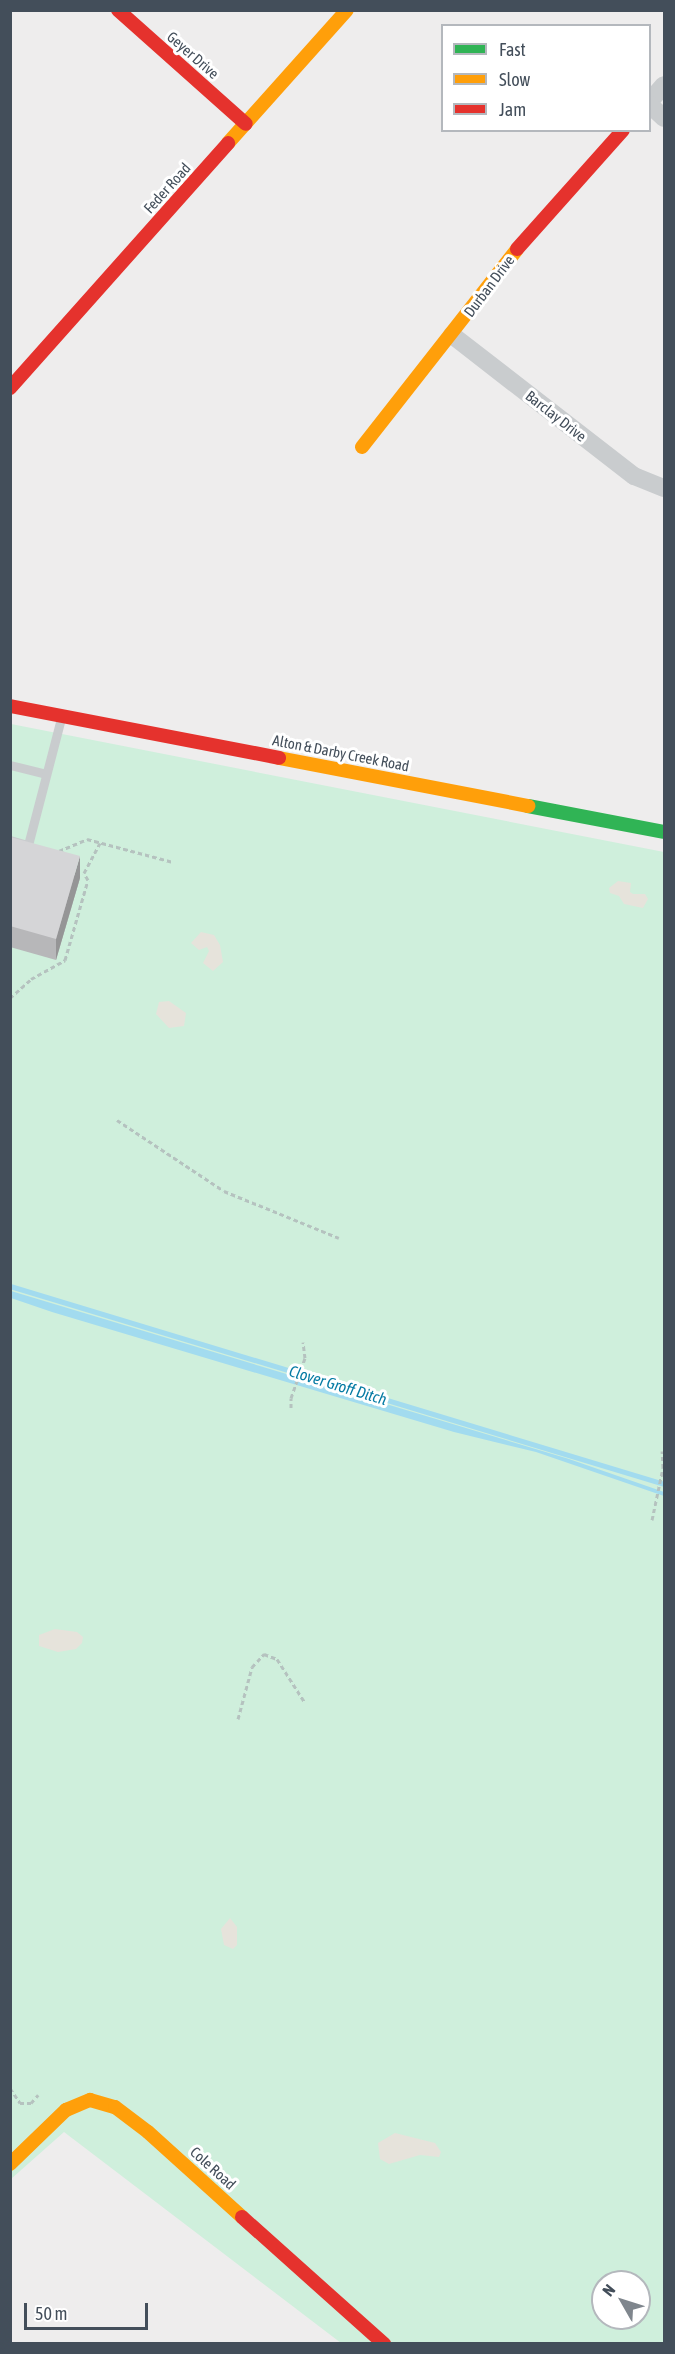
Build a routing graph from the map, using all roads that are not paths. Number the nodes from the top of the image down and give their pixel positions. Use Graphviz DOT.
graph roads {
  1 [pos="118,10"];
  2 [pos="347,10"];
  3 [pos="664,84"];
  4 [pos="651,102"];
  5 [pos="651,104"];
  6 [pos="664,118"];
  7 [pos="246,124"];
  8 [pos="621,132"];
  9 [pos="452,335"];
  10 [pos="10,388"];
  11 [pos="362,447"];
  12 [pos="664,488"];
  13 [pos="10,706"];
  14 [pos="62,716"];
  15 [pos="10,765"];
  16 [pos="46,774"];
  17 [pos="664,832"];
  18 [pos="10,840"];
  19 [pos="10,2164"];
  20 [pos="384,2343"];
  1 -- 7 [label="street, Geyer Drive"];
  2 -- 7 [label="street, Feder Road"];
  3 -- 4 [label="street"];
  5 -- 6 [label="street"];
  7 -- 10 [label="street, Feder Road"];
  8 -- 9 [label="street, Durban Drive"];
  9 -- 11 [label="street, Durban Drive"];
  9 -- 12 [label="street, Barclay Drive"];
  13 -- 14 [label="street, Alton & Darby Creek Road"];
  14 -- 16 [label="lane"];
  14 -- 17 [label="street, Alton & Darby Creek Road"];
  15 -- 16 [label="lane"];
  16 -- 18 [label="lane"];
  19 -- 20 [label="street, Cole Road"];
}
